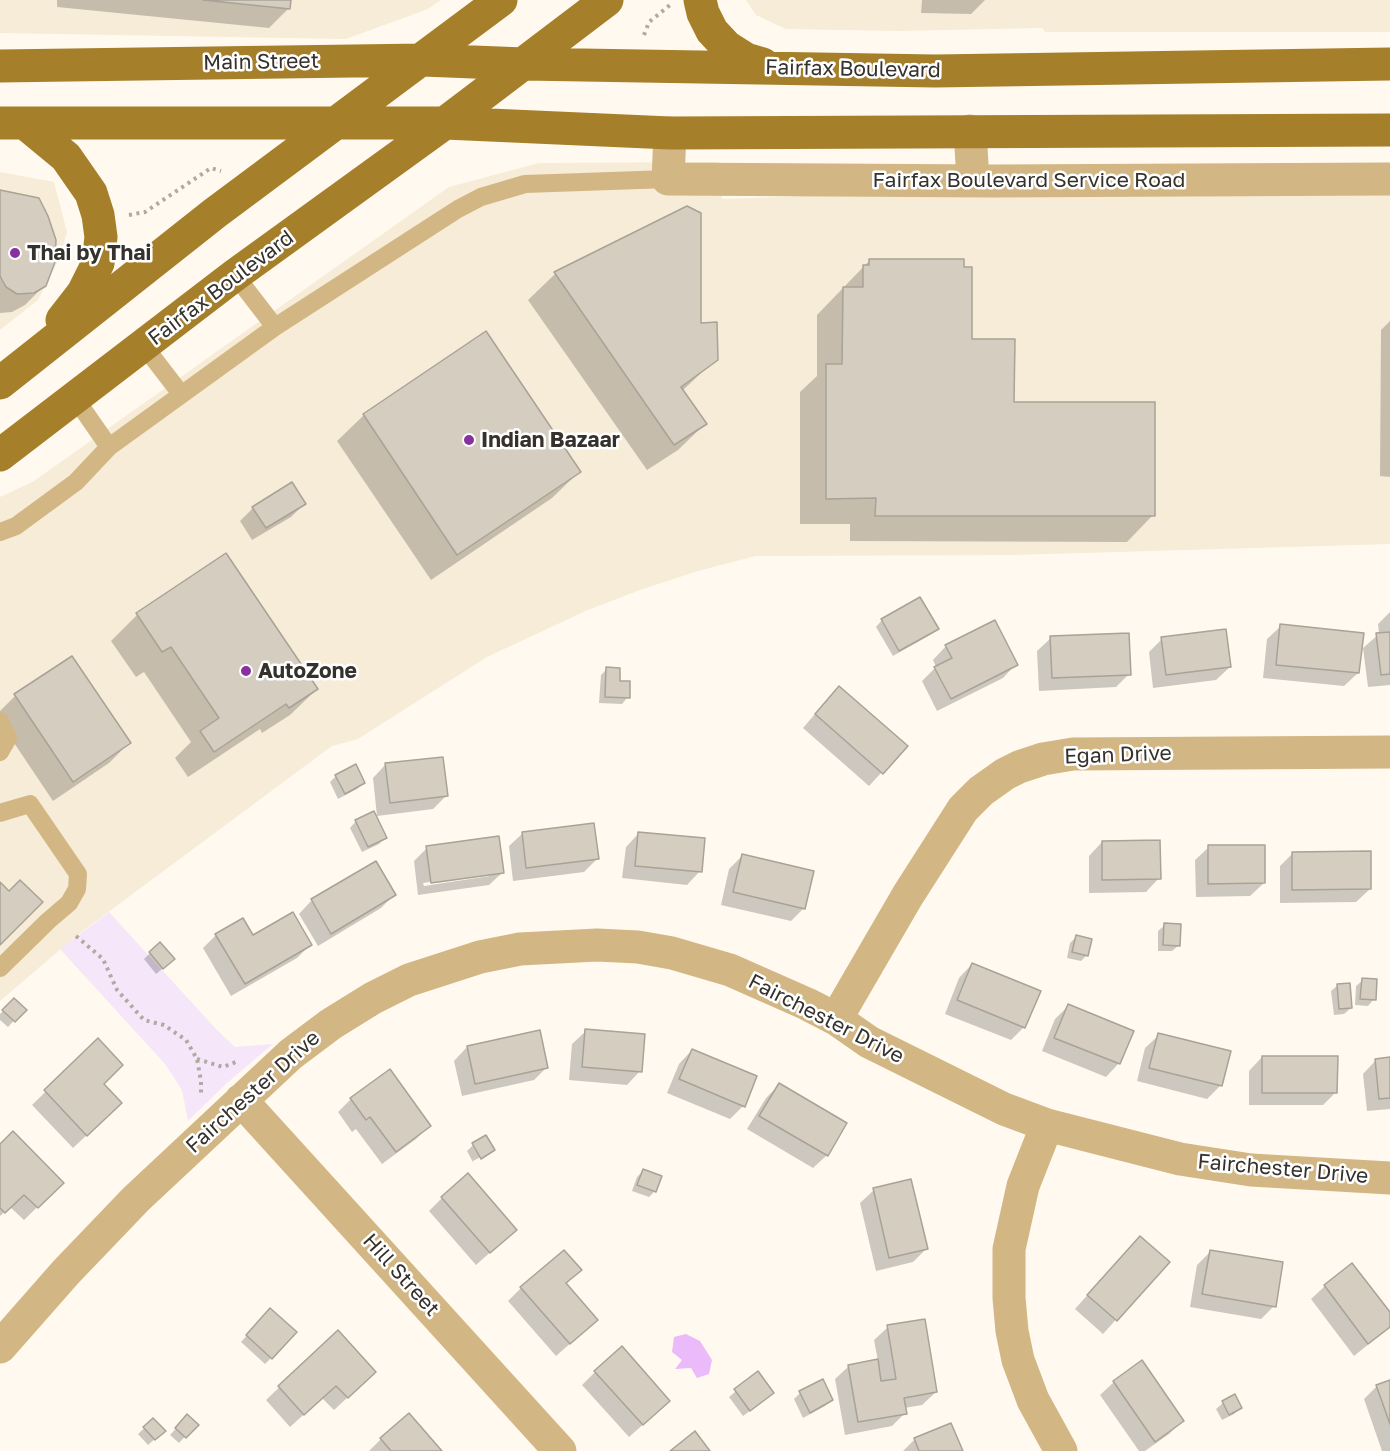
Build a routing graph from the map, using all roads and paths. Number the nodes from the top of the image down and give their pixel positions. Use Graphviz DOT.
graph roads {
  1 [pos="501,0"];
  2 [pos="607,0"];
  3 [pos="687,1"];
  4 [pos="644,35"];
  5 [pos="423,60"];
  6 [pos="524,64"];
  7 [pos="1390,64"];
  8 [pos="0,66"];
  9 [pos="773,68"];
  10 [pos="336,122"];
  11 [pos="13,123"];
  12 [pos="445,123"];
  13 [pos="1390,129"];
  14 [pos="970,131"];
  15 [pos="670,133"];
  16 [pos="228,172"];
  17 [pos="668,178"];
  18 [pos="1390,179"];
  19 [pos="973,180"];
  20 [pos="128,216"];
  21 [pos="235,275"];
  22 [pos="275,327"];
  23 [pos="144,346"];
  24 [pos="35,355"];
  25 [pos="0,383"];
  26 [pos="181,394"];
  27 [pos="75,398"];
  28 [pos="110,447"];
  29 [pos="0,455"];
  30 [pos="0,532"];
  31 [pos="0,721"];
  32 [pos="0,752"];
  33 [pos="1390,752"];
  34 [pos="0,813"];
  35 [pos="76,936"];
  36 [pos="0,968"];
  37 [pos="836,1019"];
  38 [pos="196,1059"];
  39 [pos="246,1059"];
  40 [pos="201,1099"];
  41 [pos="241,1100"];
  42 [pos="1047,1125"];
  43 [pos="1390,1178"];
  44 [pos="0,1347"];
  45 [pos="560,1451"];
  46 [pos="1061,1451"];
  1 -- 5 [label="main road"];
  2 -- 6 [label="main road"];
  3 -- 4 [label="path"];
  3 -- 9 [label="main road"];
  5 -- 6 [label="main road, Fairfax Boulevard"];
  5 -- 8 [label="main road, Main Street"];
  5 -- 10 [label="main road"];
  6 -- 9 [label="main road, Fairfax Boulevard"];
  6 -- 12 [label="main road"];
  7 -- 9 [label="main road, Fairfax Boulevard"];
  10 -- 11 [label="main road"];
  10 -- 12 [label="main road"];
  10 -- 24 [label="main road"];
  11 -- 24 [label="main road"];
  12 -- 15 [label="main road"];
  12 -- 21 [label="main road, Fairfax Boulevard"];
  13 -- 14 [label="main road"];
  14 -- 15 [label="main road"];
  14 -- 19 [label="street"];
  15 -- 17 [label="street"];
  16 -- 20 [label="path"];
  17 -- 19 [label="street, Fairfax Boulevard Service Road"];
  17 -- 22 [label="lane"];
  18 -- 19 [label="street, Fairfax Boulevard Service Road"];
  21 -- 22 [label="lane"];
  21 -- 23 [label="main road, Fairfax Boulevard"];
  22 -- 26 [label="lane"];
  23 -- 26 [label="lane"];
  23 -- 27 [label="main road, Fairfax Boulevard"];
  24 -- 25 [label="main road"];
  26 -- 28 [label="lane"];
  27 -- 28 [label="lane"];
  27 -- 29 [label="main road, Fairfax Boulevard"];
  28 -- 30 [label="lane"];
  31 -- 32 [label="lane"];
  33 -- 37 [label="street, Egan Drive"];
  34 -- 36 [label="lane"];
  35 -- 38 [label="path"];
  37 -- 41 [label="street, Fairchester Drive"];
  37 -- 42 [label="street, Fairchester Drive"];
  38 -- 39 [label="path"];
  38 -- 40 [label="path"];
  41 -- 44 [label="street, Fairchester Drive"];
  41 -- 45 [label="street, Hill Street"];
  42 -- 43 [label="street, Fairchester Drive"];
  42 -- 46 [label="street"];
}
